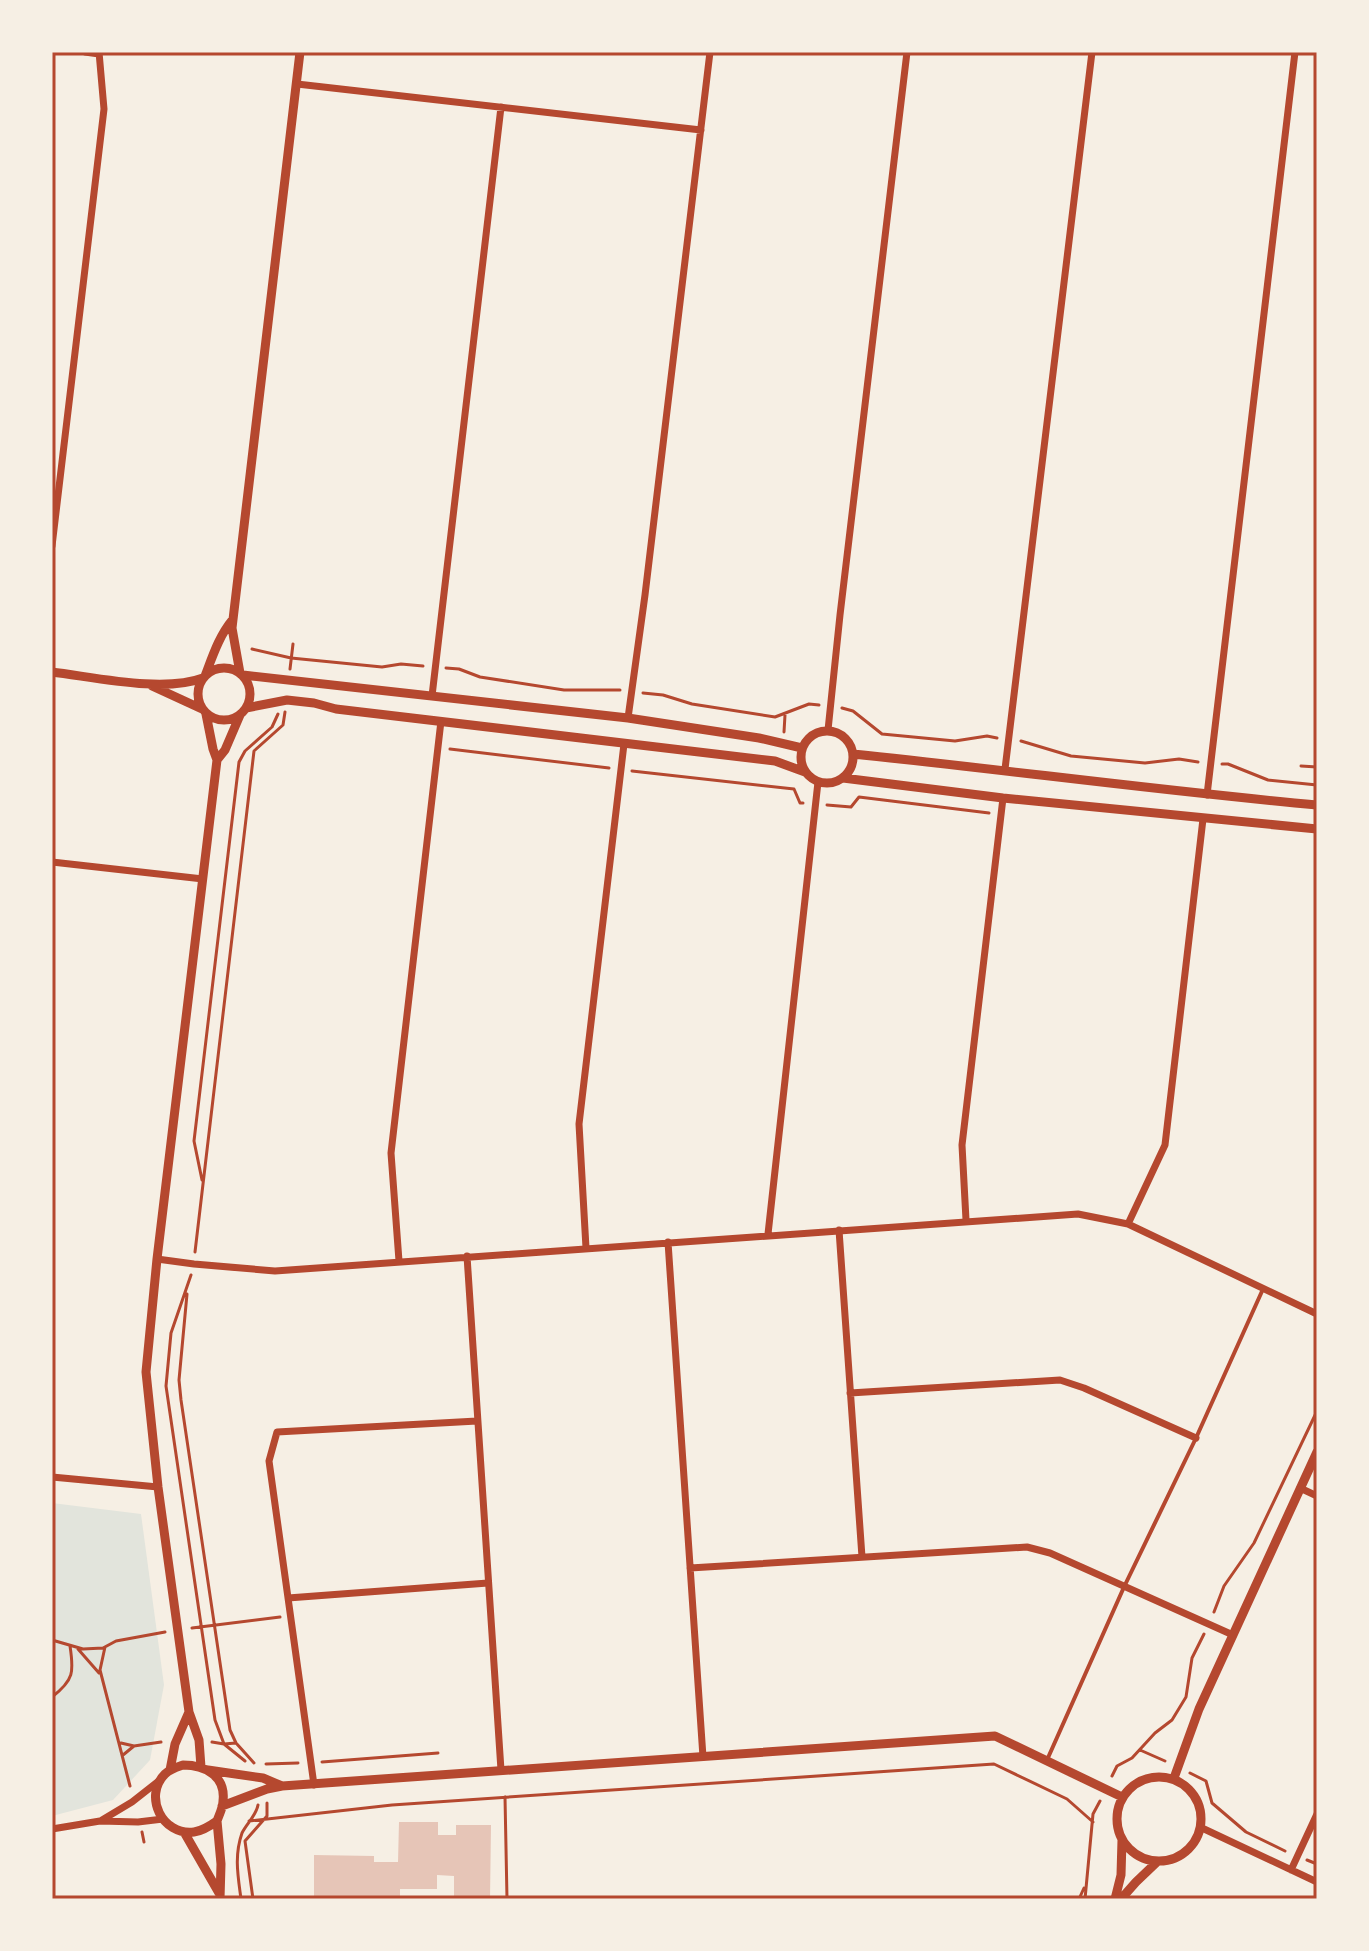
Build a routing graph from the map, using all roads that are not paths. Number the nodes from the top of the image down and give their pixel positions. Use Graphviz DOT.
graph roads {
  1 [pos="85,52"];
  2 [pos="300,52"];
  3 [pos="710,52"];
  4 [pos="907,52"];
  5 [pos="1092,52"];
  6 [pos="1295,52"];
  7 [pos="99,53"];
  8 [pos="297,84"];
  9 [pos="501,107"];
  10 [pos="701,130"];
  11 [pos="52,546"];
  12 [pos="233,619"];
  13 [pos="52,672"];
  14 [pos="241,674"];
  15 [pos="204,677"];
  16 [pos="149,684"];
  17 [pos="432,696"];
  18 [pos="204,712"];
  19 [pos="243,712"];
  20 [pos="628,718"];
  21 [pos="441,721"];
  22 [pos="828,730"];
  23 [pos="624,744"];
  24 [pos="802,748"];
  25 [pos="853,754"];
  26 [pos="217,760"];
  27 [pos="1005,769"];
  28 [pos="805,772"];
  29 [pos="843,778"];
  30 [pos="818,782"];
  31 [pos="1207,795"];
  32 [pos="1003,798"];
  33 [pos="1317,805"];
  34 [pos="1203,819"];
  35 [pos="1317,829"];
  36 [pos="52,862"];
  37 [pos="203,879"];
  38 [pos="966,1220"];
  39 [pos="1128,1224"];
  40 [pos="839,1230"];
  41 [pos="768,1234"];
  42 [pos="668,1242"];
  43 [pos="586,1248"];
  44 [pos="467,1256"];
  45 [pos="157,1259"];
  46 [pos="399,1261"];
  47 [pos="1263,1289"];
  48 [pos="1317,1314"];
  49 [pos="850,1393"];
  50 [pos="477,1421"];
  51 [pos="1196,1438"];
  52 [pos="1317,1452"];
  53 [pos="52,1477"];
  54 [pos="158,1487"];
  55 [pos="1300,1488"];
  56 [pos="1317,1496"];
  57 [pos="862,1557"];
  58 [pos="690,1568"];
  59 [pos="488,1583"];
  60 [pos="1124,1587"];
  61 [pos="288,1598"];
  62 [pos="1233,1635"];
  63 [pos="189,1712"];
  64 [pos="703,1757"];
  65 [pos="1047,1761"];
  66 [pos="205,1768"];
  67 [pos="170,1770"];
  68 [pos="501,1770"];
  69 [pos="1174,1778"];
  70 [pos="160,1780"];
  71 [pos="314,1785"];
  72 [pos="282,1786"];
  73 [pos="1122,1797"];
  74 [pos="222,1806"];
  75 [pos="1317,1814"];
  76 [pos="163,1819"];
  77 [pos="100,1821"];
  78 [pos="217,1821"];
  79 [pos="1202,1828"];
  80 [pos="52,1829"];
  81 [pos="184,1832"];
  82 [pos="1122,1840"];
  83 [pos="1158,1861"];
  84 [pos="1291,1870"];
  85 [pos="1317,1882"];
  86 [pos="220,1896"];
  87 [pos="1118,1899"];
  1 -- 7 [label="street"];
  2 -- 8 [label="street"];
  3 -- 10 [label="street"];
  4 -- 22 [label="street"];
  5 -- 27 [label="street"];
  6 -- 31 [label="street"];
  7 -- 11 [label="street"];
  8 -- 9 [label="street"];
  8 -- 12 [label="street"];
  9 -- 10 [label="street"];
  9 -- 17 [label="street"];
  10 -- 20 [label="street"];
  12 -- 14 [label="street"];
  12 -- 15 [label="street"];
  13 -- 16 [label="street"];
  14 -- 15 [label="street"];
  14 -- 17 [label="street"];
  14 -- 19 [label="street"];
  15 -- 16 [label="street"];
  15 -- 18 [label="street"];
  16 -- 18 [label="street"];
  17 -- 20 [label="street"];
  18 -- 19 [label="street"];
  18 -- 26 [label="street"];
  19 -- 21 [label="street"];
  19 -- 26 [label="street"];
  20 -- 24 [label="street"];
  21 -- 23 [label="street"];
  21 -- 46 [label="street"];
  22 -- 24 [label="street"];
  22 -- 25 [label="street"];
  23 -- 28 [label="street"];
  23 -- 43 [label="street"];
  24 -- 28 [label="street"];
  25 -- 27 [label="street"];
  25 -- 29 [label="street"];
  26 -- 37 [label="street"];
  27 -- 31 [label="street"];
  28 -- 30 [label="street"];
  29 -- 30 [label="street"];
  29 -- 32 [label="street"];
  30 -- 41 [label="street"];
  31 -- 33 [label="street"];
  32 -- 34 [label="street"];
  32 -- 38 [label="street"];
  34 -- 35 [label="street"];
  34 -- 39 [label="street"];
  36 -- 37 [label="street"];
  37 -- 45 [label="street"];
  38 -- 39 [label="street"];
  38 -- 40 [label="street"];
  39 -- 47 [label="street"];
  40 -- 41 [label="street"];
  40 -- 49 [label="street"];
  41 -- 42 [label="street"];
  42 -- 43 [label="street"];
  42 -- 58 [label="street"];
  43 -- 44 [label="street"];
  44 -- 46 [label="street"];
  44 -- 50 [label="street"];
  45 -- 46 [label="street"];
  45 -- 54 [label="street"];
  47 -- 48 [label="street"];
  47 -- 51 [label="lane"];
  49 -- 51 [label="street"];
  49 -- 57 [label="street"];
  50 -- 59 [label="street"];
  50 -- 61 [label="street"];
  51 -- 60 [label="lane"];
  52 -- 55 [label="street"];
  53 -- 54 [label="street"];
  54 -- 63 [label="street"];
  55 -- 56 [label="street"];
  55 -- 62 [label="street"];
  57 -- 58 [label="street"];
  57 -- 60 [label="street"];
  58 -- 64 [label="street"];
  59 -- 61 [label="street"];
  59 -- 68 [label="street"];
  60 -- 62 [label="street"];
  60 -- 65 [label="lane"];
  61 -- 71 [label="street"];
  62 -- 69 [label="street"];
  63 -- 66 [label="street"];
  63 -- 67 [label="street"];
  64 -- 65 [label="street"];
  64 -- 68 [label="street"];
  65 -- 73 [label="street"];
  66 -- 67 [label="street"];
  66 -- 72 [label="street"];
  66 -- 74 [label="street"];
  67 -- 70 [label="street"];
  68 -- 71 [label="street"];
  69 -- 73 [label="street"];
  69 -- 79 [label="street"];
  70 -- 76 [label="street"];
  70 -- 77 [label="street"];
  71 -- 72 [label="street"];
  72 -- 74 [label="street"];
  73 -- 82 [label="street"];
  74 -- 78 [label="street"];
  75 -- 84 [label="street"];
  76 -- 77 [label="street"];
  76 -- 81 [label="street"];
  77 -- 80 [label="street"];
  78 -- 81 [label="street"];
  78 -- 86 [label="street"];
  79 -- 83 [label="street"];
  79 -- 84 [label="street"];
  81 -- 86 [label="street"];
  82 -- 83 [label="street"];
  82 -- 87 [label="street"];
  83 -- 87 [label="street"];
  84 -- 85 [label="street"];
}
